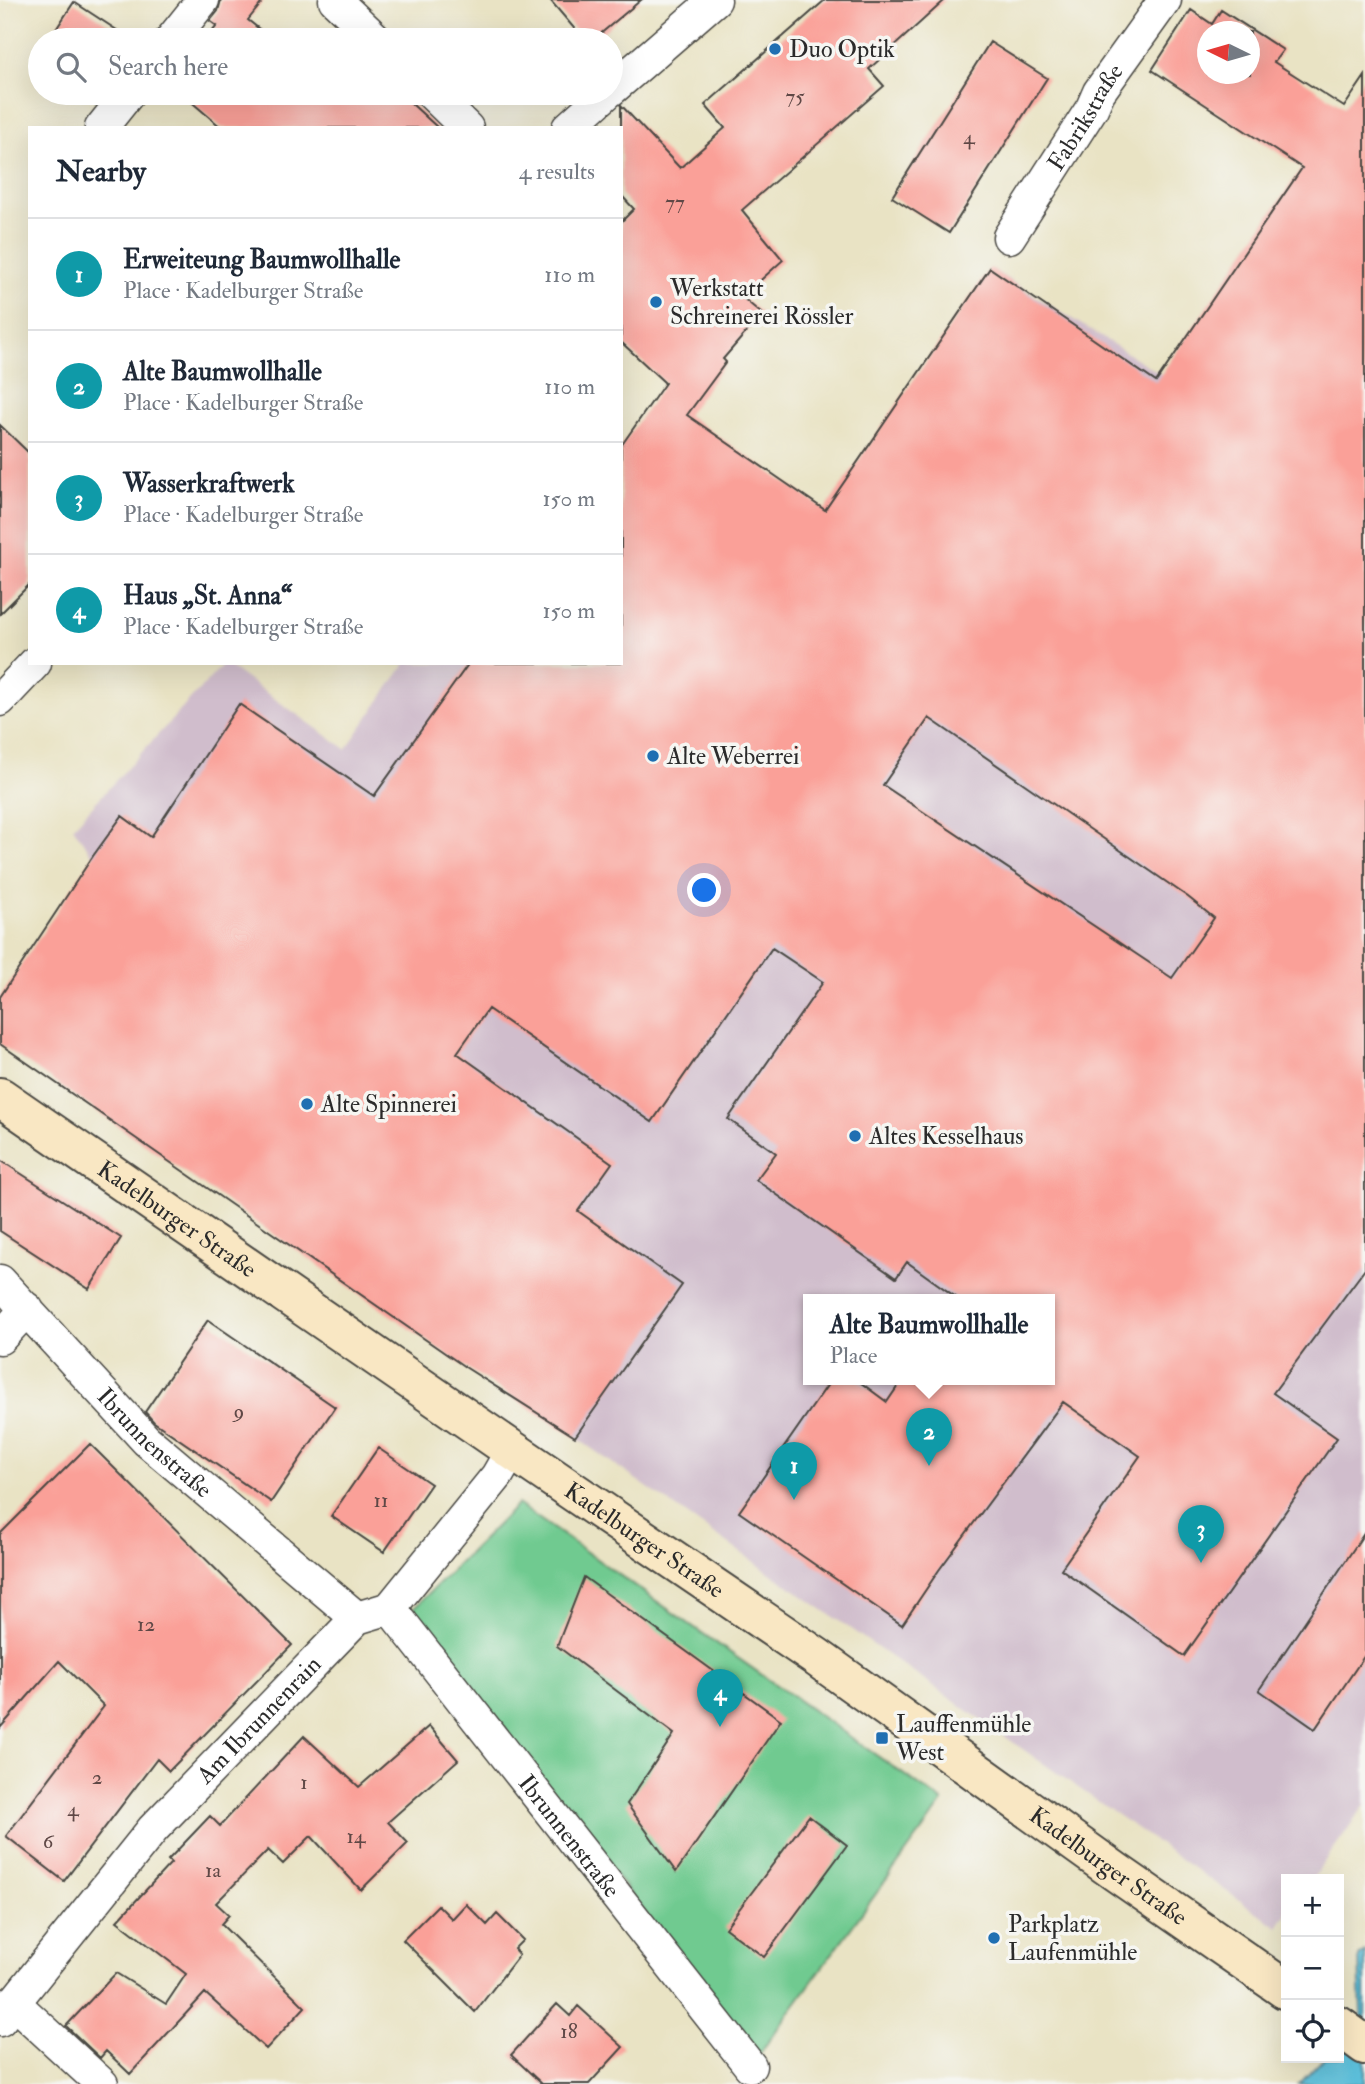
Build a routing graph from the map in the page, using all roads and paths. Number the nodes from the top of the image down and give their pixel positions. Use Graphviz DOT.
graph roads {
  1 [pos="202,0"];
  2 [pos="335,0"];
  3 [pos="715,0"];
  4 [pos="1165,0"];
  5 [pos="180,28"];
  6 [pos="364,28"];
  7 [pos="623,79"];
  8 [pos="119,105"];
  9 [pos="443,105"];
  10 [pos="593,105"];
  11 [pos="103,126"];
  12 [pos="465,126"];
  13 [pos="570,126"];
  14 [pos="1009,237"];
  15 [pos="33,665"];
  16 [pos="0,700"];
  17 [pos="0,1097"];
  18 [pos="0,1281"];
  19 [pos="27,1309"];
  20 [pos="0,1338"];
  21 [pos="512,1450"];
  22 [pos="390,1608"];
  23 [pos="357,1618"];
  24 [pos="1281,1987"];
  25 [pos="7,2011"];
  26 [pos="1344,2030"];
  27 [pos="1365,2045"];
  28 [pos="750,2066"];
  29 [pos="102,2084"];
  1 -- 5 [label="street"];
  2 -- 6 [label="street"];
  3 -- 7 [label="street"];
  4 -- 14 [label="street, Fabrikstraße"];
  8 -- 11 [label="street"];
  9 -- 12 [label="street"];
  10 -- 13 [label="street"];
  15 -- 16 [label="street"];
  17 -- 21 [label="main road, Kadelburger Straße"];
  18 -- 19 [label="street, Ibrunnenstraße"];
  19 -- 20 [label="street"];
  19 -- 23 [label="street, Ibrunnenstraße"];
  21 -- 22 [label="street"];
  21 -- 24 [label="main road, Kadelburger Straße"];
  22 -- 23 [label="street, Am Ibrunnenrain"];
  22 -- 28 [label="street, Ibrunnenstraße"];
  23 -- 25 [label="street, Am Ibrunnenrain"];
  25 -- 29 [label="street, Am Ibrunnenrain"];
  26 -- 27 [label="main road"];
}
